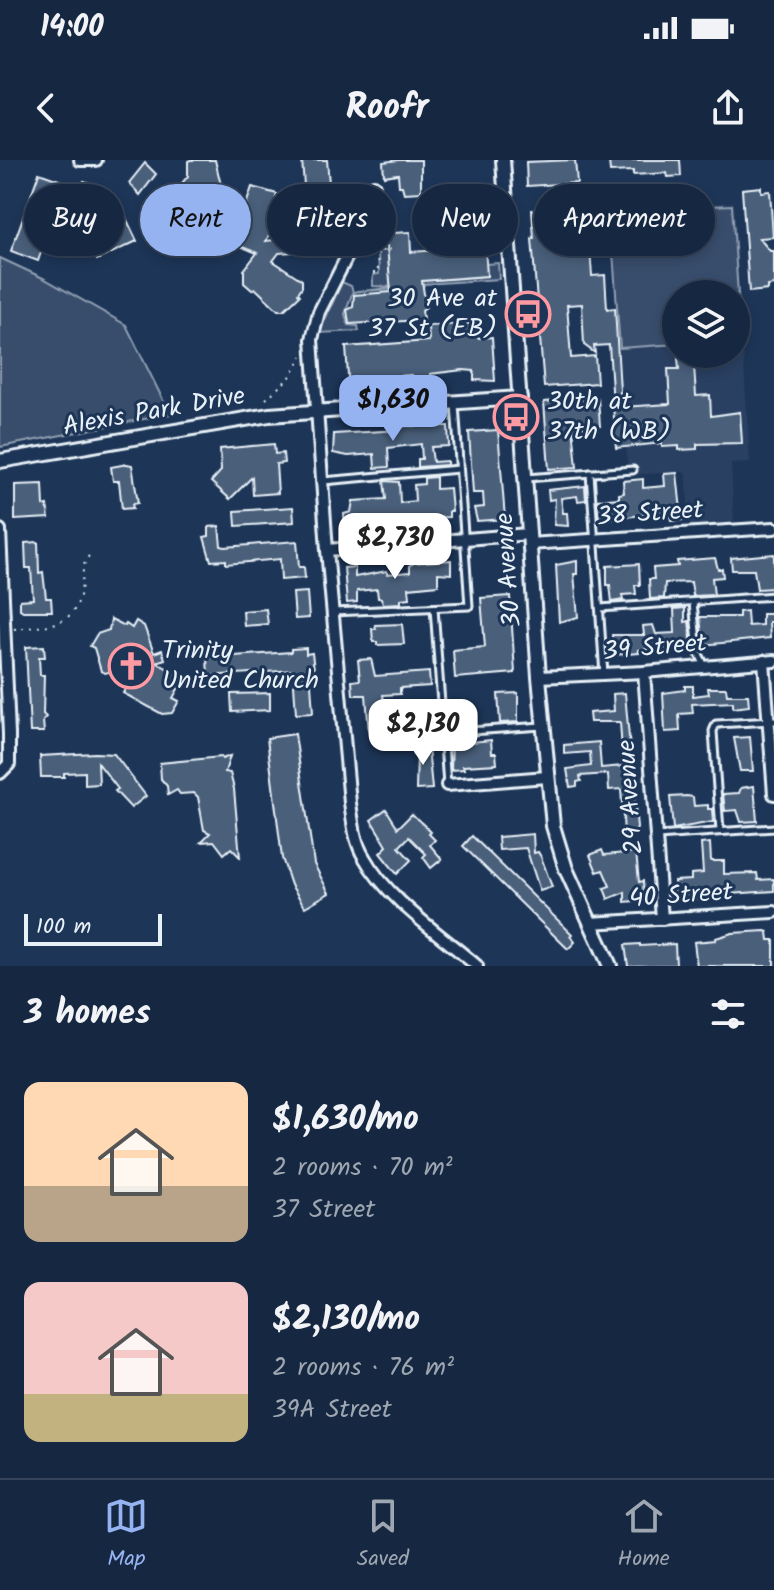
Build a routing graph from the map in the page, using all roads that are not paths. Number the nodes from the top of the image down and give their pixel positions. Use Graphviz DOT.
graph roads {
  1 [pos="80,160"];
  2 [pos="96,160"];
  3 [pos="503,160"];
  4 [pos="347,256"];
  5 [pos="520,398"];
  6 [pos="455,402"];
  7 [pos="317,411"];
  8 [pos="0,461"];
  9 [pos="459,469"];
  10 [pos="633,470"];
  11 [pos="590,473"];
  12 [pos="526,478"];
  13 [pos="322,481"];
  14 [pos="774,528"];
  15 [pos="0,530"];
  16 [pos="464,539"];
  17 [pos="529,539"];
  18 [pos="595,541"];
  19 [pos="327,550"];
  20 [pos="774,596"];
  21 [pos="693,602"];
  22 [pos="434,608"];
  23 [pos="600,608"];
  24 [pos="332,612"];
  25 [pos="769,661"];
  26 [pos="3,664"];
  27 [pos="705,666"];
  28 [pos="644,672"];
  29 [pos="604,675"];
  30 [pos="539,677"];
  31 [pos="771,721"];
  32 [pos="543,725"];
  33 [pos="443,733"];
  34 [pos="0,773"];
  35 [pos="547,777"];
  36 [pos="447,785"];
  37 [pos="774,794"];
  38 [pos="774,828"];
  39 [pos="720,831"];
  40 [pos="656,836"];
  41 [pos="774,912"];
  42 [pos="662,919"];
  43 [pos="590,923"];
  44 [pos="477,966"];
  45 [pos="610,966"];
  1 -- 2 [label="street"];
  3 -- 5 [label="street, 30 Avenue"];
  4 -- 7 [label="street"];
  5 -- 6 [label="street, Alexis Park Drive"];
  5 -- 12 [label="street, 30 Avenue"];
  6 -- 7 [label="street, Alexis Park Drive"];
  6 -- 9 [label="lane"];
  7 -- 8 [label="street, Alexis Park Drive"];
  7 -- 13 [label="street"];
  9 -- 13 [label="lane"];
  9 -- 16 [label="lane"];
  10 -- 11 [label="lane"];
  11 -- 12 [label="lane"];
  11 -- 18 [label="lane"];
  12 -- 17 [label="street, 30 Avenue"];
  13 -- 19 [label="street"];
  14 -- 18 [label="street, 38 Street"];
  15 -- 26 [label="street"];
  16 -- 17 [label="street, 38 Street"];
  16 -- 19 [label="street, 38 Street"];
  16 -- 22 [label="lane"];
  17 -- 18 [label="street, 38 Street"];
  17 -- 30 [label="street, 30 Avenue"];
  18 -- 23 [label="lane"];
  19 -- 24 [label="street"];
  20 -- 21 [label="lane"];
  21 -- 23 [label="lane"];
  21 -- 27 [label="lane"];
  22 -- 24 [label="lane"];
  22 -- 33 [label="lane"];
  23 -- 29 [label="lane"];
  24 -- 44 [label="street"];
  25 -- 27 [label="street, 39 Street"];
  25 -- 31 [label="street"];
  26 -- 34 [label="street"];
  27 -- 28 [label="street, 39 Street"];
  28 -- 29 [label="street, 39 Street"];
  28 -- 40 [label="street, 29 Avenue"];
  29 -- 30 [label="street, 39 Street"];
  30 -- 32 [label="street, 30 Avenue"];
  31 -- 37 [label="street"];
  31 -- 39 [label="lane"];
  32 -- 33 [label="lane"];
  32 -- 35 [label="street, 30 Avenue"];
  33 -- 36 [label="lane"];
  35 -- 36 [label="street"];
  35 -- 43 [label="street, 30 Avenue"];
  38 -- 39 [label="lane"];
  39 -- 40 [label="lane"];
  40 -- 42 [label="street, 29 Avenue"];
  41 -- 42 [label="street, 40 Street"];
  42 -- 43 [label="street, 40 Street"];
  43 -- 45 [label="street, 30 Avenue"];
}
